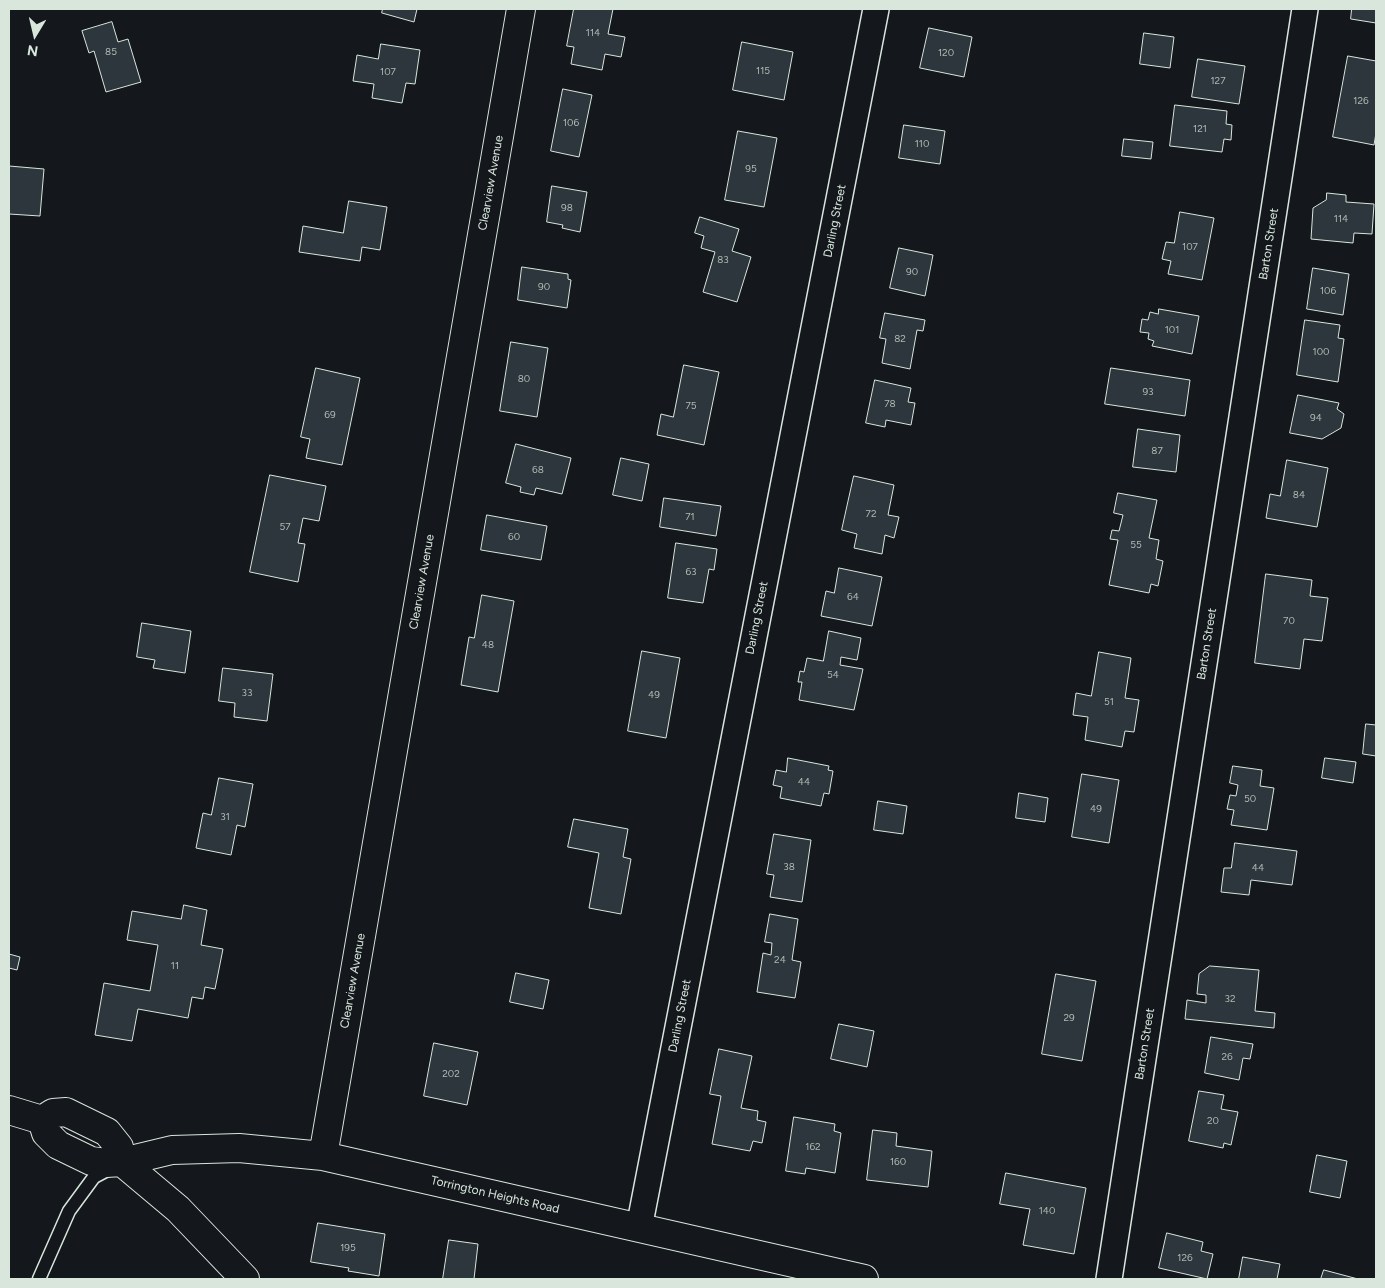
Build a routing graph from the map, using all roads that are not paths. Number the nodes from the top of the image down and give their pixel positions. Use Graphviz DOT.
graph roads {
  1 [pos="521,9"];
  2 [pos="876,9"];
  3 [pos="1305,9"];
  4 [pos="9,1110"];
  5 [pos="323,1156"];
  6 [pos="122,1162"];
  7 [pos="639,1228"];
  8 [pos="39,1279"];
  9 [pos="245,1279"];
  10 [pos="864,1279"];
  11 [pos="1108,1279"];
  1 -- 5 [label="street, Clearview Avenue"];
  2 -- 7 [label="street, Darling Street"];
  3 -- 11 [label="street, Barton Street"];
  4 -- 6 [label="street, Torrington Heights Road"];
  5 -- 6 [label="street, Torrington Heights Road"];
  5 -- 7 [label="street, Torrington Heights Road"];
  6 -- 8 [label="lane"];
  6 -- 9 [label="street"];
  7 -- 10 [label="street, Torrington Heights Road"];
}
